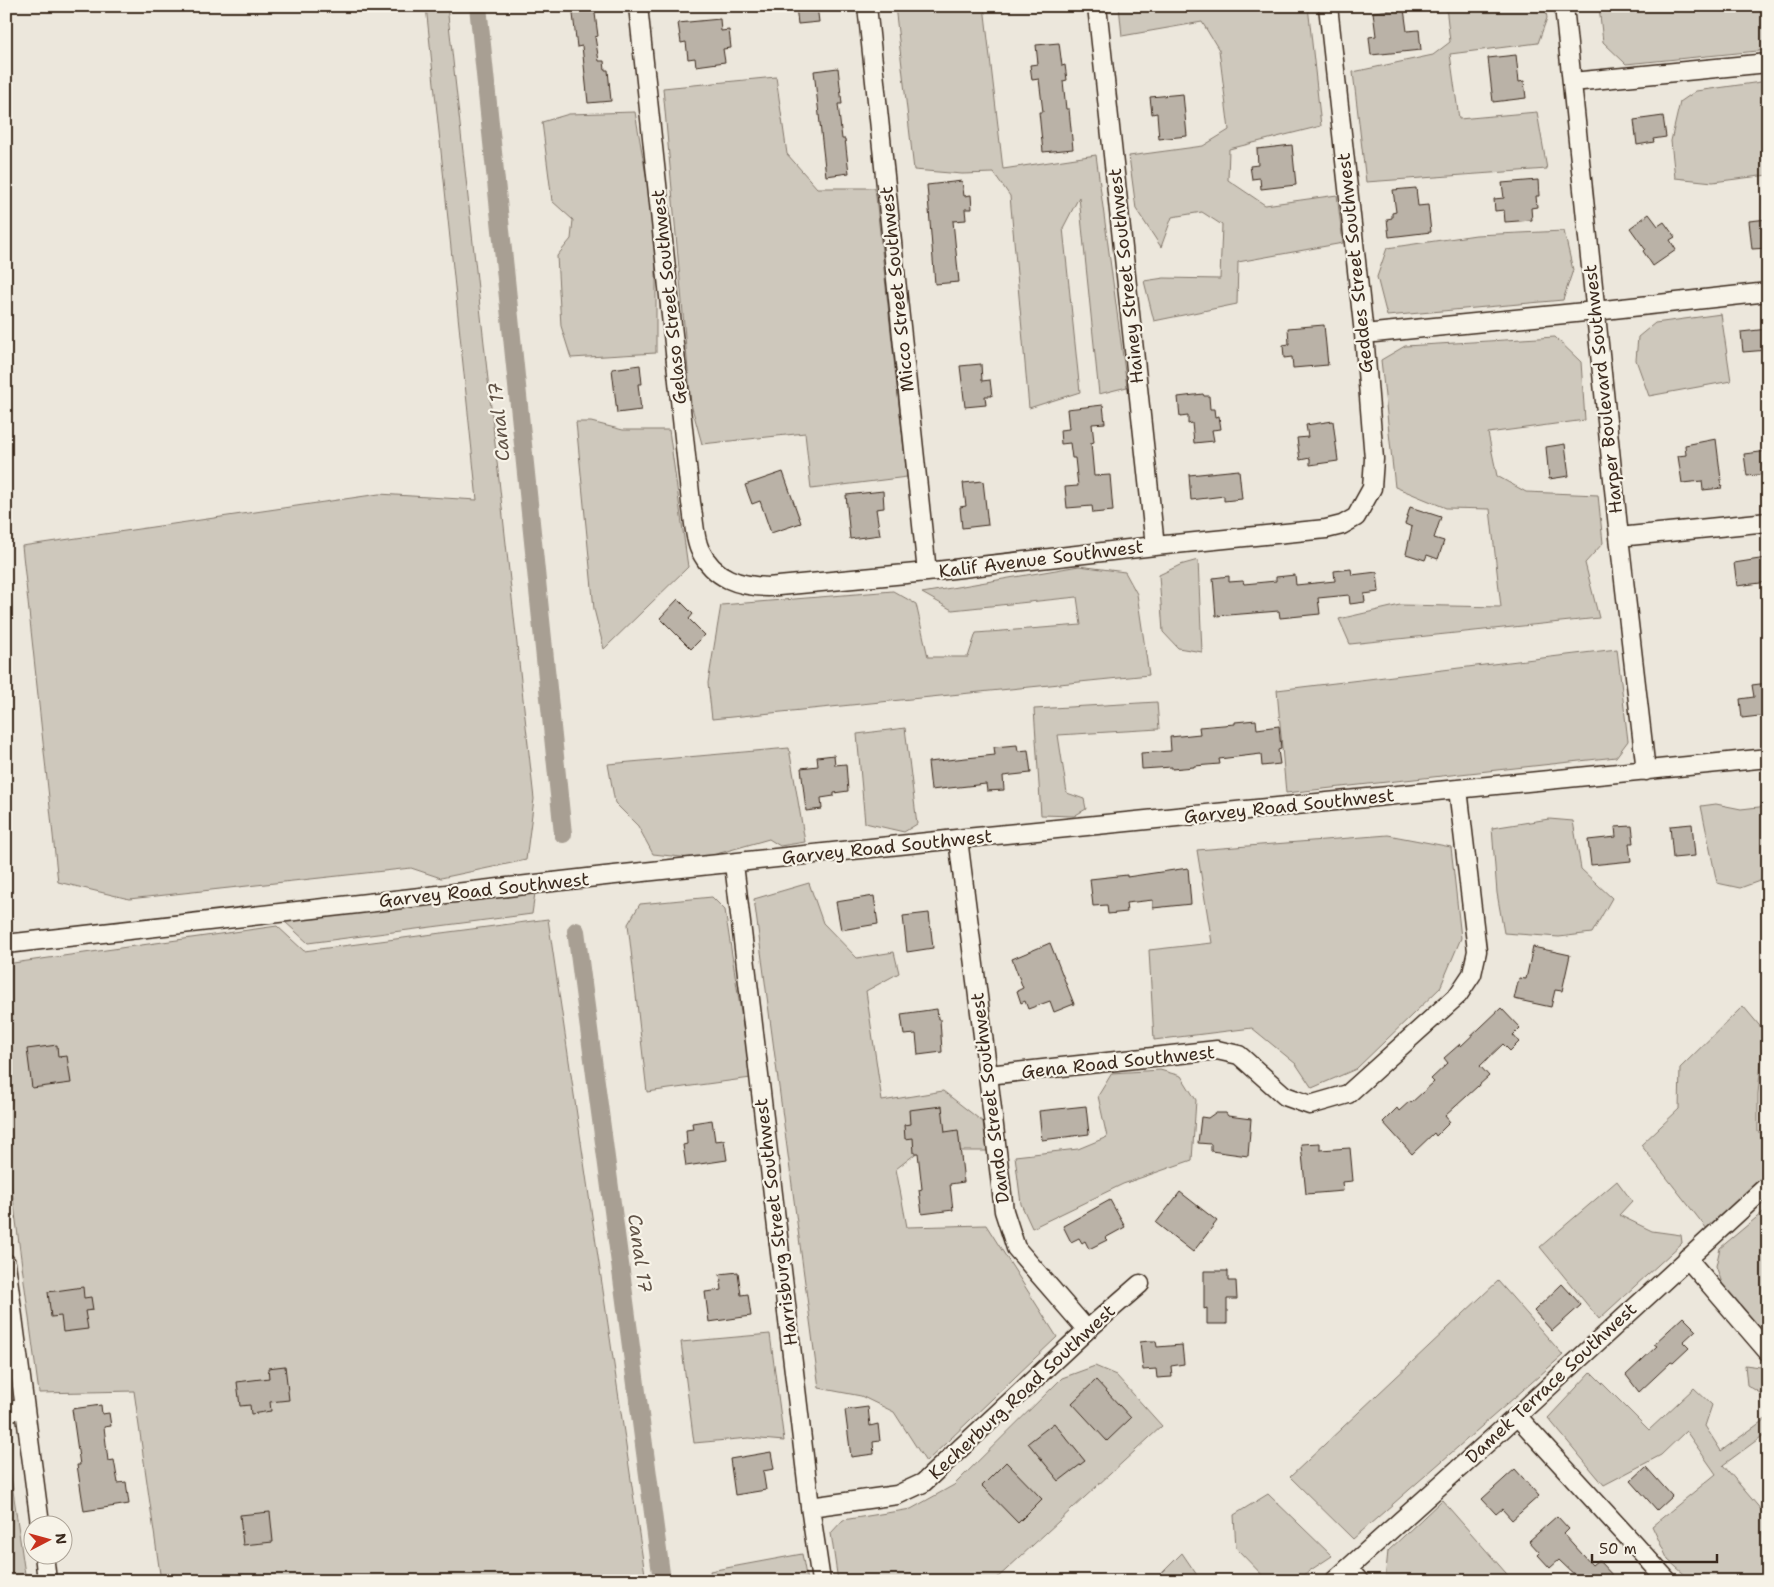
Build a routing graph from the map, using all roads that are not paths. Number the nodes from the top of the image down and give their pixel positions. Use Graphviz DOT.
graph roads {
  1 [pos="638,6"];
  2 [pos="867,6"];
  3 [pos="1097,6"];
  4 [pos="1328,6"];
  5 [pos="1564,6"];
  6 [pos="1768,63"];
  7 [pos="1572,82"];
  8 [pos="1768,292"];
  9 [pos="1595,311"];
  10 [pos="1364,334"];
  11 [pos="1356,516"];
  12 [pos="1768,522"];
  13 [pos="1619,537"];
  14 [pos="1155,546"];
  15 [pos="927,572"];
  16 [pos="724,578"];
  17 [pos="1768,758"];
  18 [pos="1646,771"];
  19 [pos="1458,789"];
  20 [pos="958,839"];
  21 [pos="734,864"];
  22 [pos="6,944"];
  23 [pos="988,1075"];
  24 [pos="1768,1185"];
  25 [pos="1687,1258"];
  26 [pos="6,1263"];
  27 [pos="1140,1284"];
  28 [pos="1087,1330"];
  29 [pos="1768,1352"];
  30 [pos="25,1409"];
  31 [pos="6,1411"];
  32 [pos="1517,1416"];
  33 [pos="810,1507"];
  34 [pos="39,1514"];
  35 [pos="45,1564"];
  36 [pos="1353,1574"];
  37 [pos="47,1581"];
  38 [pos="821,1581"];
  39 [pos="1334,1581"];
  40 [pos="1668,1581"];
  1 -- 16 [label="street, Gelaso Street Southwest"];
  2 -- 15 [label="street, Micco Street Southwest"];
  3 -- 14 [label="street, Hainey Street Southwest"];
  4 -- 10 [label="street, Geddes Street Southwest"];
  5 -- 7 [label="street, Harper Boulevard Southwest"];
  6 -- 7 [label="street"];
  7 -- 9 [label="street, Harper Boulevard Southwest"];
  8 -- 9 [label="street"];
  9 -- 10 [label="street"];
  9 -- 13 [label="street, Harper Boulevard Southwest"];
  10 -- 11 [label="street, Geddes Street Southwest"];
  11 -- 14 [label="street, Kalif Avenue Southwest"];
  12 -- 13 [label="street"];
  13 -- 18 [label="street, Harper Boulevard Southwest"];
  14 -- 15 [label="street, Kalif Avenue Southwest"];
  15 -- 16 [label="street, Kalif Avenue Southwest"];
  17 -- 18 [label="street, Garvey Road Southwest"];
  18 -- 19 [label="street, Garvey Road Southwest"];
  19 -- 20 [label="street, Garvey Road Southwest"];
  19 -- 23 [label="street, Gena Road Southwest"];
  20 -- 21 [label="street, Garvey Road Southwest"];
  20 -- 23 [label="street, Dando Street Southwest"];
  21 -- 22 [label="street, Garvey Road Southwest"];
  21 -- 33 [label="street, Harrisburg Street Southwest"];
  23 -- 28 [label="street, Dando Street Southwest"];
  24 -- 25 [label="street, Damek Terrace Southwest"];
  25 -- 29 [label="street"];
  25 -- 32 [label="street, Damek Terrace Southwest"];
  26 -- 30 [label="street"];
  27 -- 28 [label="street, Kecherburg Road Southwest"];
  28 -- 33 [label="street, Kecherburg Road Southwest"];
  30 -- 31 [label="street"];
  30 -- 34 [label="street"];
  32 -- 36 [label="street, Damek Terrace Southwest"];
  32 -- 40 [label="street"];
  33 -- 38 [label="street, Harrisburg Street Southwest"];
  35 -- 37 [label="street"];
  36 -- 39 [label="street, Damek Terrace Southwest"];
}
